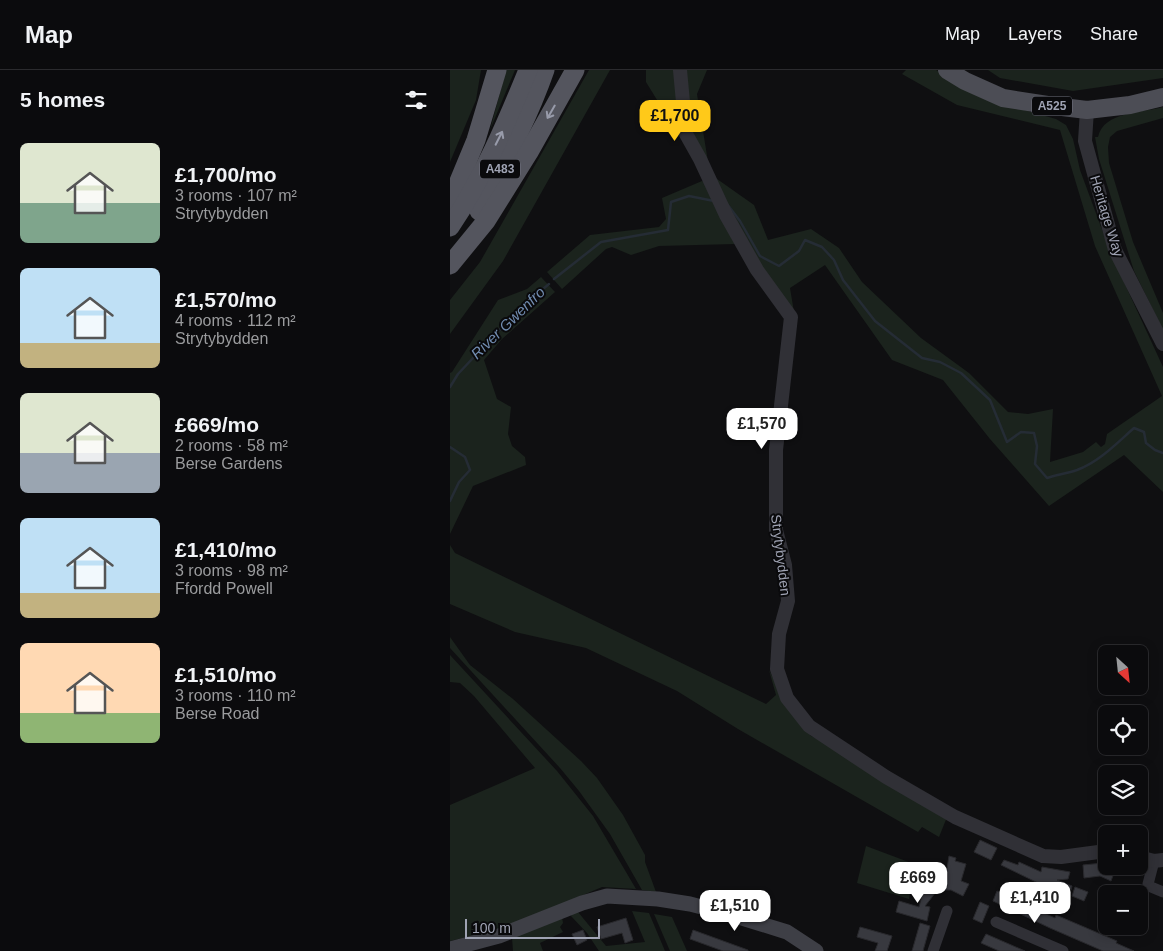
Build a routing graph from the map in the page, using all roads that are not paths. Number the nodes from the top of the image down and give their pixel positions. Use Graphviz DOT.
graph roads {
  1 [pos="497,70"];
  2 [pos="528,70"];
  3 [pos="545,70"];
  4 [pos="575,70"];
  5 [pos="680,70"];
  6 [pos="948,70"];
  7 [pos="1163,97"];
  8 [pos="1087,110"];
  9 [pos="450,203"];
  10 [pos="450,227"];
  11 [pos="450,265"];
  12 [pos="1163,344"];
  13 [pos="1098,851"];
  14 [pos="1158,860"];
  15 [pos="1163,892"];
  16 [pos="947,910"];
  17 [pos="996,922"];
  18 [pos="450,948"];
  19 [pos="814,951"];
  20 [pos="933,951"];
  21 [pos="1064,951"];
  1 -- 9 [label="highway, A483"];
  10 -- 2 [label="highway, A483, one-way"];
  3 -- 11 [label="highway, A483"];
  4 -- 11 [label="highway, one-way"];
  5 -- 13 [label="street, Strytybydden"];
  6 -- 8 [label="main road, A525"];
  7 -- 8 [label="main road, A525"];
  8 -- 12 [label="street, Heritage Way"];
  14 -- 15 [label="street"];
  16 -- 20 [label="street"];
  17 -- 21 [label="street"];
  18 -- 19 [label="main road"];
}
